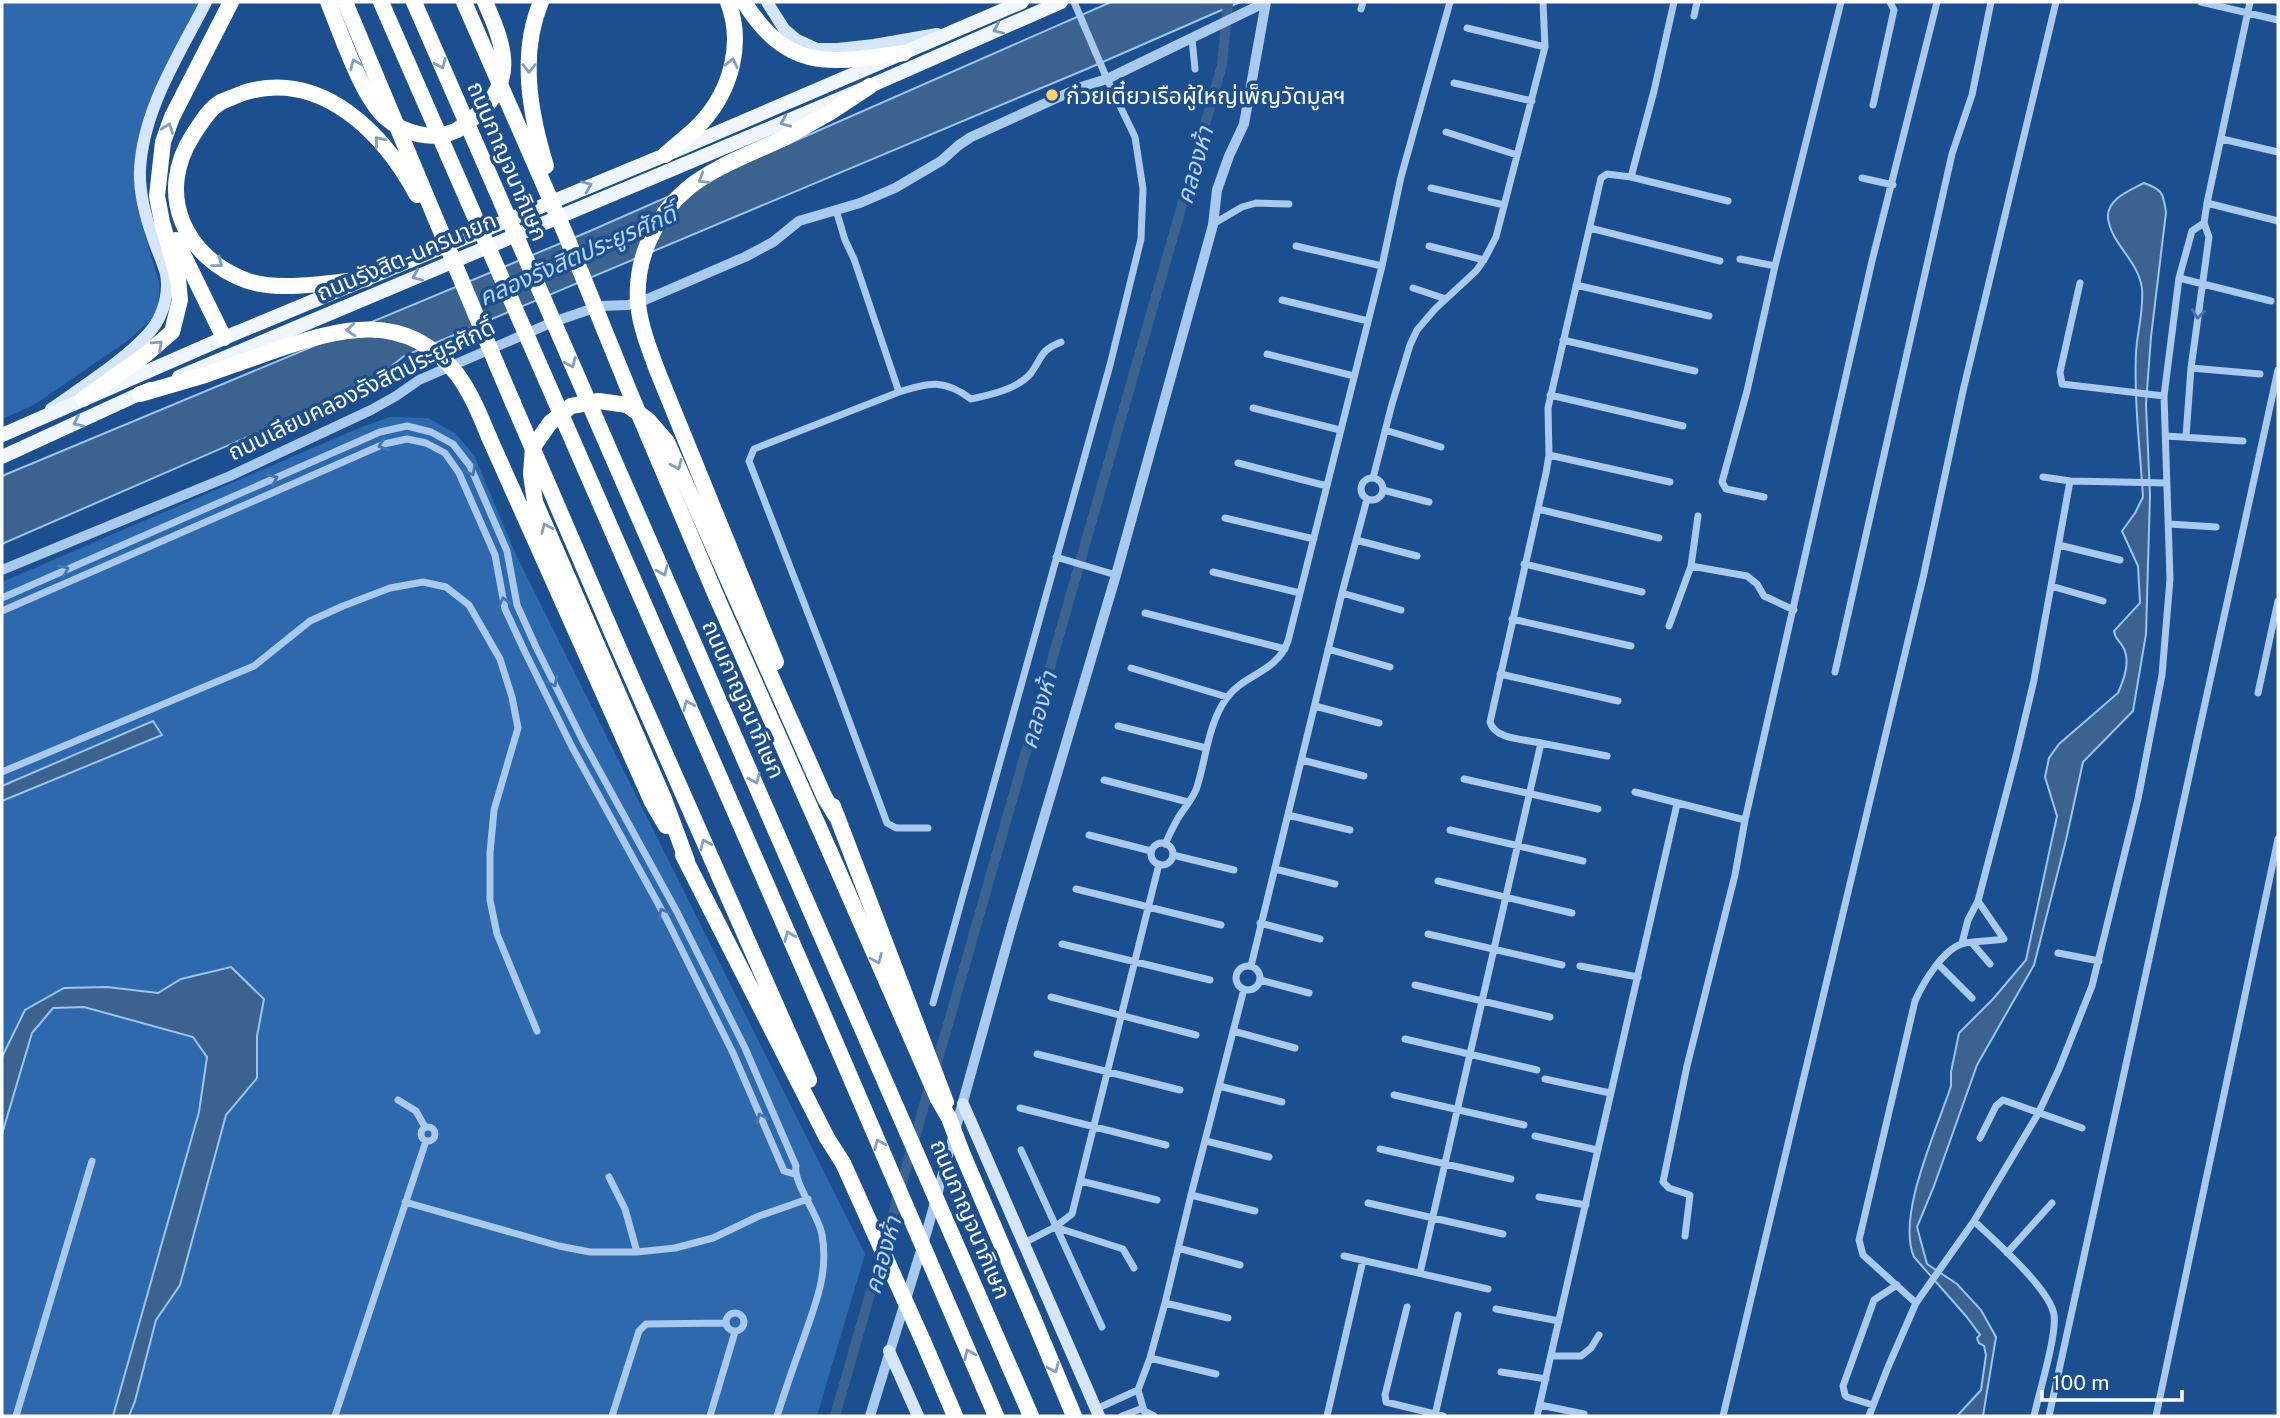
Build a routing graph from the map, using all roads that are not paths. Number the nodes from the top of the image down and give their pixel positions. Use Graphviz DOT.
graph roads {
  1 [pos="206,2"];
  2 [pos="231,2"];
  3 [pos="328,2"];
  4 [pos="345,2"];
  5 [pos="381,2"];
  6 [pos="414,2"];
  7 [pos="464,2"];
  8 [pos="485,2"];
  9 [pos="541,2"];
  10 [pos="728,2"];
  11 [pos="744,2"];
  12 [pos="767,2"];
  13 [pos="1022,2"];
  14 [pos="1060,2"];
  15 [pos="1086,2"];
  16 [pos="1266,2"];
  17 [pos="1450,2"];
  18 [pos="1543,2"];
  19 [pos="1674,2"];
  20 [pos="1697,2"];
  21 [pos="1841,2"];
  22 [pos="1890,2"];
  23 [pos="1937,2"];
  24 [pos="1991,2"];
  25 [pos="2056,2"];
  26 [pos="2201,2"];
  27 [pos="2250,2"];
  28 [pos="1076,6"];
  29 [pos="2248,12"];
  30 [pos="1694,16"];
  31 [pos="2278,20"];
  32 [pos="1467,28"];
  33 [pos="956,31"];
  34 [pos="1192,38"];
  35 [pos="1545,47"];
  36 [pos="904,53"];
  37 [pos="1195,69"];
  38 [pos="1105,74"];
  39 [pos="1454,83"];
  40 [pos="870,86"];
  41 [pos="1532,101"];
  42 [pos="1873,105"];
  43 [pos="1446,132"];
  44 [pos="2222,139"];
  45 [pos="2278,152"];
  46 [pos="665,155"];
  47 [pos="1517,155"];
  48 [pos="1631,177"];
  49 [pos="1861,178"];
  50 [pos="1892,186"];
  51 [pos="1431,188"];
  52 [pos="1728,201"];
  53 [pos="2207,203"];
  54 [pos="158,204"];
  55 [pos="1289,204"];
  56 [pos="1504,205"];
  57 [pos="836,210"];
  58 [pos="2278,221"];
  59 [pos="2204,223"];
  60 [pos="1213,225"];
  61 [pos="1590,228"];
  62 [pos="565,233"];
  63 [pos="1296,246"];
  64 [pos="1429,246"];
  65 [pos="1484,260"];
  66 [pos="1740,260"];
  67 [pos="1720,261"];
  68 [pos="452,262"];
  69 [pos="1382,266"];
  70 [pos="1775,266"];
  71 [pos="2179,278"];
  72 [pos="366,279"];
  73 [pos="2080,283"];
  74 [pos="2201,284"];
  75 [pos="1576,285"];
  76 [pos="1413,288"];
  77 [pos="1446,299"];
  78 [pos="1282,300"];
  79 [pos="2271,301"];
  80 [pos="1709,316"];
  81 [pos="1368,321"];
  82 [pos="224,338"];
  83 [pos="1563,340"];
  84 [pos="1061,342"];
  85 [pos="252,346"];
  86 [pos="1267,354"];
  87 [pos="2191,368"];
  88 [pos="2278,370"];
  89 [pos="1696,371"];
  90 [pos="2260,374"];
  91 [pos="1354,376"];
  92 [pos="899,391"];
  93 [pos="140,394"];
  94 [pos="1550,395"];
  95 [pos="2164,396"];
  96 [pos="83,399"];
  97 [pos="1253,408"];
  98 [pos="37,420"];
  99 [pos="1683,426"];
  100 [pos="1340,430"];
  101 [pos="1385,430"];
  102 [pos="2,435"];
  103 [pos="2166,436"];
  104 [pos="2186,436"];
  105 [pos="2244,441"];
  106 [pos="1441,447"];
  107 [pos="1549,455"];
  108 [pos="2,457"];
  109 [pos="1238,463"];
  110 [pos="2043,477"];
  111 [pos="1373,478"];
  112 [pos="2070,481"];
  113 [pos="1670,482"];
  114 [pos="2167,483"];
  115 [pos="1327,486"];
  116 [pos="1383,490"];
  117 [pos="1764,496"];
  118 [pos="1367,499"];
  119 [pos="1429,502"];
  120 [pos="1538,509"];
  121 [pos="1698,516"];
  122 [pos="1225,518"];
  123 [pos="2169,524"];
  124 [pos="2216,527"];
  125 [pos="1659,538"];
  126 [pos="1314,539"];
  127 [pos="1356,540"];
  128 [pos="2059,545"];
  129 [pos="1417,556"];
  130 [pos="1060,558"];
  131 [pos="2120,559"];
  132 [pos="1524,564"];
  133 [pos="1690,566"];
  134 [pos="2,570"];
  135 [pos="1213,572"];
  136 [pos="1113,574"];
  137 [pos="2051,586"];
  138 [pos="1642,592"];
  139 [pos="1300,593"];
  140 [pos="1342,593"];
  141 [pos="2,598"];
  142 [pos="2104,601"];
  143 [pos="2278,601"];
  144 [pos="1401,610"];
  145 [pos="1794,610"];
  146 [pos="2,611"];
  147 [pos="1144,613"];
  148 [pos="1512,619"];
  149 [pos="1669,626"];
  150 [pos="1631,646"];
  151 [pos="536,647"];
  152 [pos="1285,649"];
  153 [pos="1328,649"];
  154 [pos="525,652"];
  155 [pos="1390,667"];
  156 [pos="1131,668"];
  157 [pos="1835,672"];
  158 [pos="1500,674"];
  159 [pos="2258,693"];
  160 [pos="1227,697"];
  161 [pos="1618,701"];
  162 [pos="1315,706"];
  163 [pos="1379,723"];
  164 [pos="1118,726"];
  165 [pos="1541,743"];
  166 [pos="1206,748"];
  167 [pos="1608,756"];
  168 [pos="1302,760"];
  169 [pos="2,772"];
  170 [pos="1364,776"];
  171 [pos="1464,779"];
  172 [pos="1104,780"];
  173 [pos="1635,792"];
  174 [pos="1530,794"];
  175 [pos="1188,802"];
  176 [pos="1677,804"];
  177 [pos="1598,809"];
  178 [pos="1289,815"];
  179 [pos="836,816"];
  180 [pos="1745,820"];
  181 [pos="928,828"];
  182 [pos="1350,830"];
  183 [pos="1450,830"];
  184 [pos="634,835"];
  185 [pos="1089,835"];
  186 [pos="2278,839"];
  187 [pos="623,841"];
  188 [pos="1165,844"];
  189 [pos="1518,846"];
  190 [pos="1152,851"];
  191 [pos="1172,855"];
  192 [pos="687,861"];
  193 [pos="1583,861"];
  194 [pos="1159,864"];
  195 [pos="1275,869"];
  196 [pos="1234,870"];
  197 [pos="1438,881"];
  198 [pos="1335,884"];
  199 [pos="1076,889"];
  200 [pos="1506,898"];
  201 [pos="1978,901"];
  202 [pos="1148,907"];
  203 [pos="1572,913"];
  204 [pos="1261,923"];
  205 [pos="1222,925"];
  206 [pos="1428,934"];
  207 [pos="1320,939"];
  208 [pos="1962,943"];
  209 [pos="1972,943"];
  210 [pos="1062,944"];
  211 [pos="1495,950"];
  212 [pos="2058,953"];
  213 [pos="2099,961"];
  214 [pos="1135,962"];
  215 [pos="1938,964"];
  216 [pos="1990,964"];
  217 [pos="1562,965"];
  218 [pos="1251,966"];
  219 [pos="1580,966"];
  220 [pos="1638,978"];
  221 [pos="1210,980"];
  222 [pos="1260,980"];
  223 [pos="1415,985"];
  224 [pos="1244,989"];
  225 [pos="1309,993"];
  226 [pos="1051,997"];
  227 [pos="1972,998"];
  228 [pos="1483,1001"];
  229 [pos="933,1003"];
  230 [pos="1122,1016"];
  231 [pos="1550,1017"];
  232 [pos="776,1021"];
  233 [pos="537,1031"];
  234 [pos="1233,1031"];
  235 [pos="1196,1035"];
  236 [pos="1405,1039"];
  237 [pos="1295,1048"];
  238 [pos="1037,1054"];
  239 [pos="1471,1054"];
  240 [pos="1536,1070"];
  241 [pos="1108,1073"];
  242 [pos="1545,1079"];
  243 [pos="1219,1086"];
  244 [pos="1180,1090"];
  245 [pos="1610,1093"];
  246 [pos="1394,1095"];
  247 [pos="398,1100"];
  248 [pos="1282,1102"];
  249 [pos="963,1104"];
  250 [pos="1020,1108"];
  251 [pos="1458,1110"];
  252 [pos="2038,1114"];
  253 [pos="950,1118"];
  254 [pos="1524,1125"];
  255 [pos="1095,1127"];
  256 [pos="2082,1128"];
  257 [pos="1535,1136"];
  258 [pos="1980,1138"];
  259 [pos="1206,1141"];
  260 [pos="1166,1145"];
  261 [pos="1380,1149"];
  262 [pos="1021,1150"];
  263 [pos="1597,1150"];
  264 [pos="1269,1157"];
  265 [pos="92,1161"];
  266 [pos="1445,1163"];
  267 [pos="794,1174"];
  268 [pos="609,1177"];
  269 [pos="1511,1179"];
  270 [pos="1081,1181"];
  271 [pos="1191,1195"];
  272 [pos="1539,1197"];
  273 [pos="808,1199"];
  274 [pos="1157,1200"];
  275 [pos="405,1202"];
  276 [pos="1368,1203"];
  277 [pos="2052,1203"];
  278 [pos="1586,1205"];
  279 [pos="1255,1211"];
  280 [pos="1432,1218"];
  281 [pos="1974,1221"];
  282 [pos="1055,1227"];
  283 [pos="1503,1234"];
  284 [pos="1685,1236"];
  285 [pos="1024,1243"];
  286 [pos="1178,1248"];
  287 [pos="637,1252"];
  288 [pos="2007,1253"];
  289 [pos="1344,1256"];
  290 [pos="1363,1260"];
  291 [pos="1240,1265"];
  292 [pos="1134,1268"];
  293 [pos="1420,1273"];
  294 [pos="1898,1285"];
  295 [pos="1488,1289"];
  296 [pos="1165,1303"];
  297 [pos="1916,1303"];
  298 [pos="1407,1307"];
  299 [pos="1496,1308"];
  300 [pos="1458,1315"];
  301 [pos="1228,1318"];
  302 [pos="1559,1321"];
  303 [pos="725,1323"];
  304 [pos="1102,1327"];
  305 [pos="735,1332"];
  306 [pos="1599,1335"];
  307 [pos="889,1351"];
  308 [pos="1551,1356"];
  309 [pos="1150,1358"];
  310 [pos="1501,1372"];
  311 [pos="1216,1374"];
  312 [pos="1546,1379"];
  313 [pos="1139,1390"];
  314 [pos="1540,1405"];
  315 [pos="1873,1405"];
  316 [pos="1143,1408"];
  317 [pos="1097,1412"];
  318 [pos="1411,1413"];
  319 [pos="1584,1414"];
  320 [pos="1439,1415"];
  321 [pos="16,1416"];
  322 [pos="335,1416"];
  323 [pos="612,1416"];
  324 [pos="710,1416"];
  325 [pos="777,1416"];
  326 [pos="870,1416"];
  327 [pos="918,1416"];
  328 [pos="955,1416"];
  329 [pos="996,1416"];
  330 [pos="1031,1416"];
  331 [pos="1074,1416"];
  332 [pos="1122,1416"];
  333 [pos="1154,1416"];
  334 [pos="1327,1416"];
  335 [pos="1537,1416"];
  336 [pos="1723,1416"];
  337 [pos="1869,1416"];
  338 [pos="2034,1416"];
  339 [pos="2049,1416"];
  340 [pos="2157,1416"];
  1 -- 98 [label="main road"];
  54 -- 2 [label="highway, one-way"];
  8 -- 3 [label="highway, one-way"];
  4 -- 68 [label="highway, bridge"];
  329 -- 5 [label="highway, one-way, bridge"];
  6 -- 330 [label="highway, ถนนกาญจนาภิเษก, one-way, bridge"];
  7 -- 62 [label="highway, bridge"];
  9 -- 62 [label="highway, one-way, bridge"];
  46 -- 10 [label="highway, one-way"];
  11 -- 36 [label="highway"];
  12 -- 33 [label="main road"];
  13 -- 33 [label="main road, ถนนรังสิต-นครนายก"];
  14 -- 40 [label="main road, ถนนรังสิต-นครนายก, one-way"];
  15 -- 28 [label="street"];
  16 -- 34 [label="street, ถนนเลียบคลองรังสิตประยูรศักดิ์"];
  16 -- 60 [label="street"];
  17 -- 69 [label="street"];
  18 -- 35 [label="street"];
  19 -- 48 [label="street"];
  20 -- 30 [label="street"];
  21 -- 70 [label="street"];
  22 -- 42 [label="street"];
  23 -- 50 [label="street"];
  24 -- 157 [label="street"];
  25 -- 336 [label="street"];
  26 -- 29 [label="street"];
  27 -- 29 [label="street"];
  28 -- 38 [label="street"];
  29 -- 31 [label="street"];
  29 -- 44 [label="street"];
  32 -- 35 [label="street"];
  33 -- 36 [label="main road, ถนนรังสิต-นครนายก"];
  34 -- 37 [label="street"];
  34 -- 38 [label="street, ถนนเลียบคลองรังสิตประยูรศักดิ์"];
  35 -- 41 [label="street"];
  36 -- 46 [label="main road, ถนนรังสิต-นครนายก"];
  38 -- 57 [label="street, ถนนเลียบคลองรังสิตประยูรศักดิ์"];
  38 -- 130 [label="street"];
  39 -- 41 [label="street"];
  40 -- 85 [label="main road, ถนนรังสิต-นครนายก, one-way"];
  40 -- 179 [label="highway, one-way, bridge"];
  41 -- 47 [label="street"];
  43 -- 47 [label="street"];
  44 -- 45 [label="street"];
  44 -- 53 [label="street"];
  72 -- 46 [label="main road, ถนนรังสิต-นครนายก, one-way"];
  47 -- 56 [label="street"];
  48 -- 52 [label="street"];
  48 -- 61 [label="street"];
  49 -- 50 [label="street"];
  50 -- 145 [label="street"];
  51 -- 56 [label="street"];
  53 -- 58 [label="street"];
  53 -- 59 [label="street"];
  54 -- 82 [label="highway"];
  96 -- 54 [label="highway, one-way"];
  55 -- 60 [label="street"];
  56 -- 65 [label="street"];
  57 -- 92 [label="street"];
  57 -- 134 [label="street, ถนนเลียบคลองรังสิตประยูรศักดิ์"];
  59 -- 71 [label="street"];
  59 -- 74 [label="street"];
  60 -- 136 [label="street"];
  61 -- 67 [label="street"];
  61 -- 75 [label="street"];
  62 -- 253 [label="highway, one-way, bridge"];
  63 -- 69 [label="street"];
  64 -- 65 [label="street"];
  65 -- 77 [label="street"];
  66 -- 70 [label="street"];
  68 -- 72 [label="highway, one-way, bridge"];
  232 -- 68 [label="highway, one-way, bridge"];
  69 -- 81 [label="street"];
  70 -- 117 [label="street"];
  71 -- 74 [label="street"];
  71 -- 95 [label="street"];
  72 -- 82 [label="main road, ถนนรังสิต-นครนายก"];
  73 -- 95 [label="street"];
  74 -- 79 [label="street"];
  74 -- 87 [label="street, one-way"];
  75 -- 80 [label="street"];
  75 -- 83 [label="street"];
  76 -- 77 [label="street"];
  77 -- 101 [label="street"];
  78 -- 81 [label="street"];
  81 -- 91 [label="street"];
  82 -- 85 [label="main road"];
  82 -- 96 [label="main road, ถนนรังสิต-นครนายก"];
  83 -- 89 [label="street"];
  83 -- 94 [label="street"];
  84 -- 92 [label="street"];
  85 -- 93 [label="main road, ถนนรังสิต-นครนายก"];
  86 -- 91 [label="street"];
  87 -- 90 [label="street"];
  87 -- 104 [label="street"];
  88 -- 339 [label="street"];
  91 -- 100 [label="street"];
  92 -- 181 [label="street"];
  93 -- 108 [label="main road, ถนนรังสิต-นครนายก, one-way"];
  192 -- 93 [label="highway, one-way, bridge"];
  94 -- 99 [label="street"];
  94 -- 107 [label="street"];
  95 -- 103 [label="street"];
  96 -- 98 [label="main road, ถนนรังสิต-นครนายก"];
  97 -- 100 [label="street"];
  98 -- 102 [label="main road, ถนนรังสิต-นครนายก"];
  100 -- 115 [label="street"];
  101 -- 106 [label="street"];
  101 -- 111 [label="street"];
  103 -- 104 [label="street"];
  103 -- 114 [label="street"];
  104 -- 105 [label="street"];
  107 -- 113 [label="street"];
  107 -- 120 [label="street"];
  109 -- 115 [label="street"];
  110 -- 112 [label="street"];
  111 -- 116 [label="street"];
  111 -- 118 [label="street"];
  112 -- 114 [label="street"];
  112 -- 128 [label="street"];
  114 -- 123 [label="street"];
  115 -- 126 [label="street"];
  116 -- 118 [label="street"];
  116 -- 119 [label="street"];
  118 -- 127 [label="street"];
  120 -- 125 [label="street"];
  120 -- 132 [label="street"];
  121 -- 133 [label="street"];
  122 -- 126 [label="street"];
  123 -- 124 [label="street"];
  123 -- 213 [label="street"];
  126 -- 139 [label="street"];
  127 -- 129 [label="street"];
  127 -- 140 [label="street"];
  128 -- 131 [label="street"];
  128 -- 137 [label="street"];
  130 -- 136 [label="street"];
  130 -- 229 [label="street"];
  132 -- 138 [label="street"];
  132 -- 148 [label="street"];
  133 -- 145 [label="street"];
  133 -- 149 [label="street"];
  135 -- 139 [label="street"];
  136 -- 249 [label="street"];
  137 -- 142 [label="street"];
  137 -- 201 [label="street"];
  139 -- 152 [label="street"];
  140 -- 144 [label="street"];
  140 -- 153 [label="street"];
  141 -- 151 [label="street, one-way"];
  143 -- 159 [label="street"];
  145 -- 180 [label="street"];
  154 -- 146 [label="street, one-way"];
  147 -- 152 [label="street"];
  148 -- 150 [label="street"];
  148 -- 158 [label="street"];
  151 -- 154 [label="street"];
  151 -- 184 [label="street, one-way"];
  152 -- 160 [label="street"];
  153 -- 155 [label="street"];
  153 -- 162 [label="street"];
  154 -- 187 [label="street"];
  156 -- 160 [label="street"];
  158 -- 161 [label="street"];
  158 -- 165 [label="street"];
  160 -- 166 [label="street"];
  162 -- 163 [label="street"];
  162 -- 168 [label="street"];
  164 -- 166 [label="street"];
  165 -- 167 [label="street"];
  165 -- 174 [label="street"];
  166 -- 175 [label="street"];
  168 -- 170 [label="street"];
  168 -- 178 [label="street"];
  169 -- 233 [label="street"];
  171 -- 174 [label="street"];
  172 -- 175 [label="street"];
  173 -- 176 [label="street"];
  174 -- 177 [label="street"];
  174 -- 189 [label="street"];
  175 -- 188 [label="street"];
  176 -- 180 [label="street"];
  176 -- 220 [label="street"];
  178 -- 182 [label="street"];
  178 -- 195 [label="street"];
  192 -- 179 [label="highway, one-way"];
  179 -- 253 [label="highway"];
  180 -- 284 [label="street"];
  183 -- 189 [label="street"];
  184 -- 187 [label="street"];
  184 -- 267 [label="street"];
  185 -- 190 [label="street"];
  186 -- 340 [label="street"];
  267 -- 187 [label="street, one-way"];
  188 -- 190 [label="street"];
  188 -- 191 [label="street"];
  189 -- 193 [label="street"];
  189 -- 200 [label="street"];
  190 -- 194 [label="street"];
  191 -- 194 [label="street"];
  191 -- 196 [label="street"];
  192 -- 232 [label="highway"];
  194 -- 202 [label="street"];
  195 -- 198 [label="street"];
  195 -- 204 [label="street"];
  197 -- 200 [label="street"];
  199 -- 202 [label="street"];
  200 -- 203 [label="street"];
  200 -- 211 [label="street"];
  201 -- 208 [label="street"];
  201 -- 209 [label="street"];
  202 -- 205 [label="street"];
  202 -- 214 [label="street"];
  204 -- 207 [label="street"];
  204 -- 218 [label="street"];
  206 -- 211 [label="street"];
  208 -- 209 [label="street"];
  208 -- 215 [label="street"];
  209 -- 216 [label="street"];
  210 -- 214 [label="street"];
  211 -- 217 [label="street"];
  211 -- 228 [label="street"];
  212 -- 213 [label="street"];
  213 -- 252 [label="street"];
  214 -- 221 [label="street"];
  214 -- 230 [label="street"];
  215 -- 227 [label="street"];
  215 -- 294 [label="street"];
  218 -- 222 [label="street"];
  218 -- 224 [label="street"];
  219 -- 220 [label="street"];
  220 -- 245 [label="street"];
  222 -- 224 [label="street"];
  222 -- 225 [label="street"];
  223 -- 228 [label="street"];
  224 -- 234 [label="street"];
  226 -- 230 [label="street"];
  228 -- 231 [label="street"];
  228 -- 239 [label="street"];
  230 -- 235 [label="street"];
  230 -- 241 [label="street"];
  232 -- 328 [label="highway, bridge"];
  234 -- 237 [label="street"];
  234 -- 243 [label="street"];
  236 -- 239 [label="street"];
  238 -- 241 [label="street"];
  239 -- 240 [label="street"];
  239 -- 251 [label="street"];
  241 -- 244 [label="street"];
  241 -- 255 [label="street"];
  242 -- 245 [label="street"];
  243 -- 248 [label="street"];
  243 -- 259 [label="street"];
  245 -- 263 [label="street"];
  246 -- 251 [label="street"];
  247 -- 275 [label="street"];
  249 -- 285 [label="main road"];
  249 -- 307 [label="street"];
  250 -- 255 [label="street"];
  251 -- 254 [label="street"];
  251 -- 266 [label="street"];
  252 -- 256 [label="street"];
  252 -- 258 [label="street"];
  252 -- 281 [label="street"];
  253 -- 331 [label="highway, one-way, bridge"];
  255 -- 260 [label="street"];
  255 -- 270 [label="street"];
  257 -- 263 [label="street"];
  259 -- 264 [label="street"];
  259 -- 271 [label="street"];
  261 -- 266 [label="street"];
  262 -- 282 [label="street"];
  263 -- 278 [label="street"];
  265 -- 321 [label="street"];
  266 -- 269 [label="street"];
  266 -- 280 [label="street"];
  267 -- 273 [label="street"];
  268 -- 287 [label="street"];
  270 -- 274 [label="street"];
  270 -- 282 [label="street"];
  271 -- 279 [label="street"];
  271 -- 286 [label="street"];
  272 -- 278 [label="street"];
  273 -- 287 [label="street"];
  273 -- 325 [label="street"];
  275 -- 287 [label="street"];
  275 -- 322 [label="street"];
  276 -- 280 [label="street"];
  277 -- 288 [label="street"];
  278 -- 302 [label="street"];
  280 -- 283 [label="street"];
  280 -- 293 [label="street"];
  281 -- 288 [label="street"];
  281 -- 297 [label="street"];
  282 -- 285 [label="street"];
  282 -- 292 [label="street"];
  282 -- 304 [label="street"];
  285 -- 317 [label="main road"];
  286 -- 291 [label="street"];
  286 -- 296 [label="street"];
  288 -- 338 [label="street"];
  289 -- 290 [label="street"];
  290 -- 293 [label="street"];
  290 -- 334 [label="street"];
  293 -- 295 [label="street"];
  294 -- 297 [label="street"];
  294 -- 315 [label="street"];
  296 -- 301 [label="street"];
  296 -- 309 [label="street"];
  297 -- 315 [label="street"];
  298 -- 318 [label="street"];
  299 -- 302 [label="street"];
  300 -- 320 [label="street"];
  302 -- 308 [label="street"];
  303 -- 305 [label="street"];
  303 -- 305 [label="street"];
  303 -- 323 [label="street"];
  305 -- 324 [label="street"];
  306 -- 308 [label="street"];
  307 -- 326 [label="street"];
  307 -- 327 [label="main road"];
  308 -- 312 [label="street"];
  309 -- 311 [label="street"];
  309 -- 313 [label="street"];
  310 -- 312 [label="street"];
  312 -- 314 [label="street"];
  313 -- 316 [label="street"];
  313 -- 317 [label="street"];
  314 -- 319 [label="street"];
  314 -- 335 [label="street"];
  315 -- 337 [label="street"];
  316 -- 332 [label="street"];
  316 -- 333 [label="street"];
  318 -- 320 [label="street"];
}
